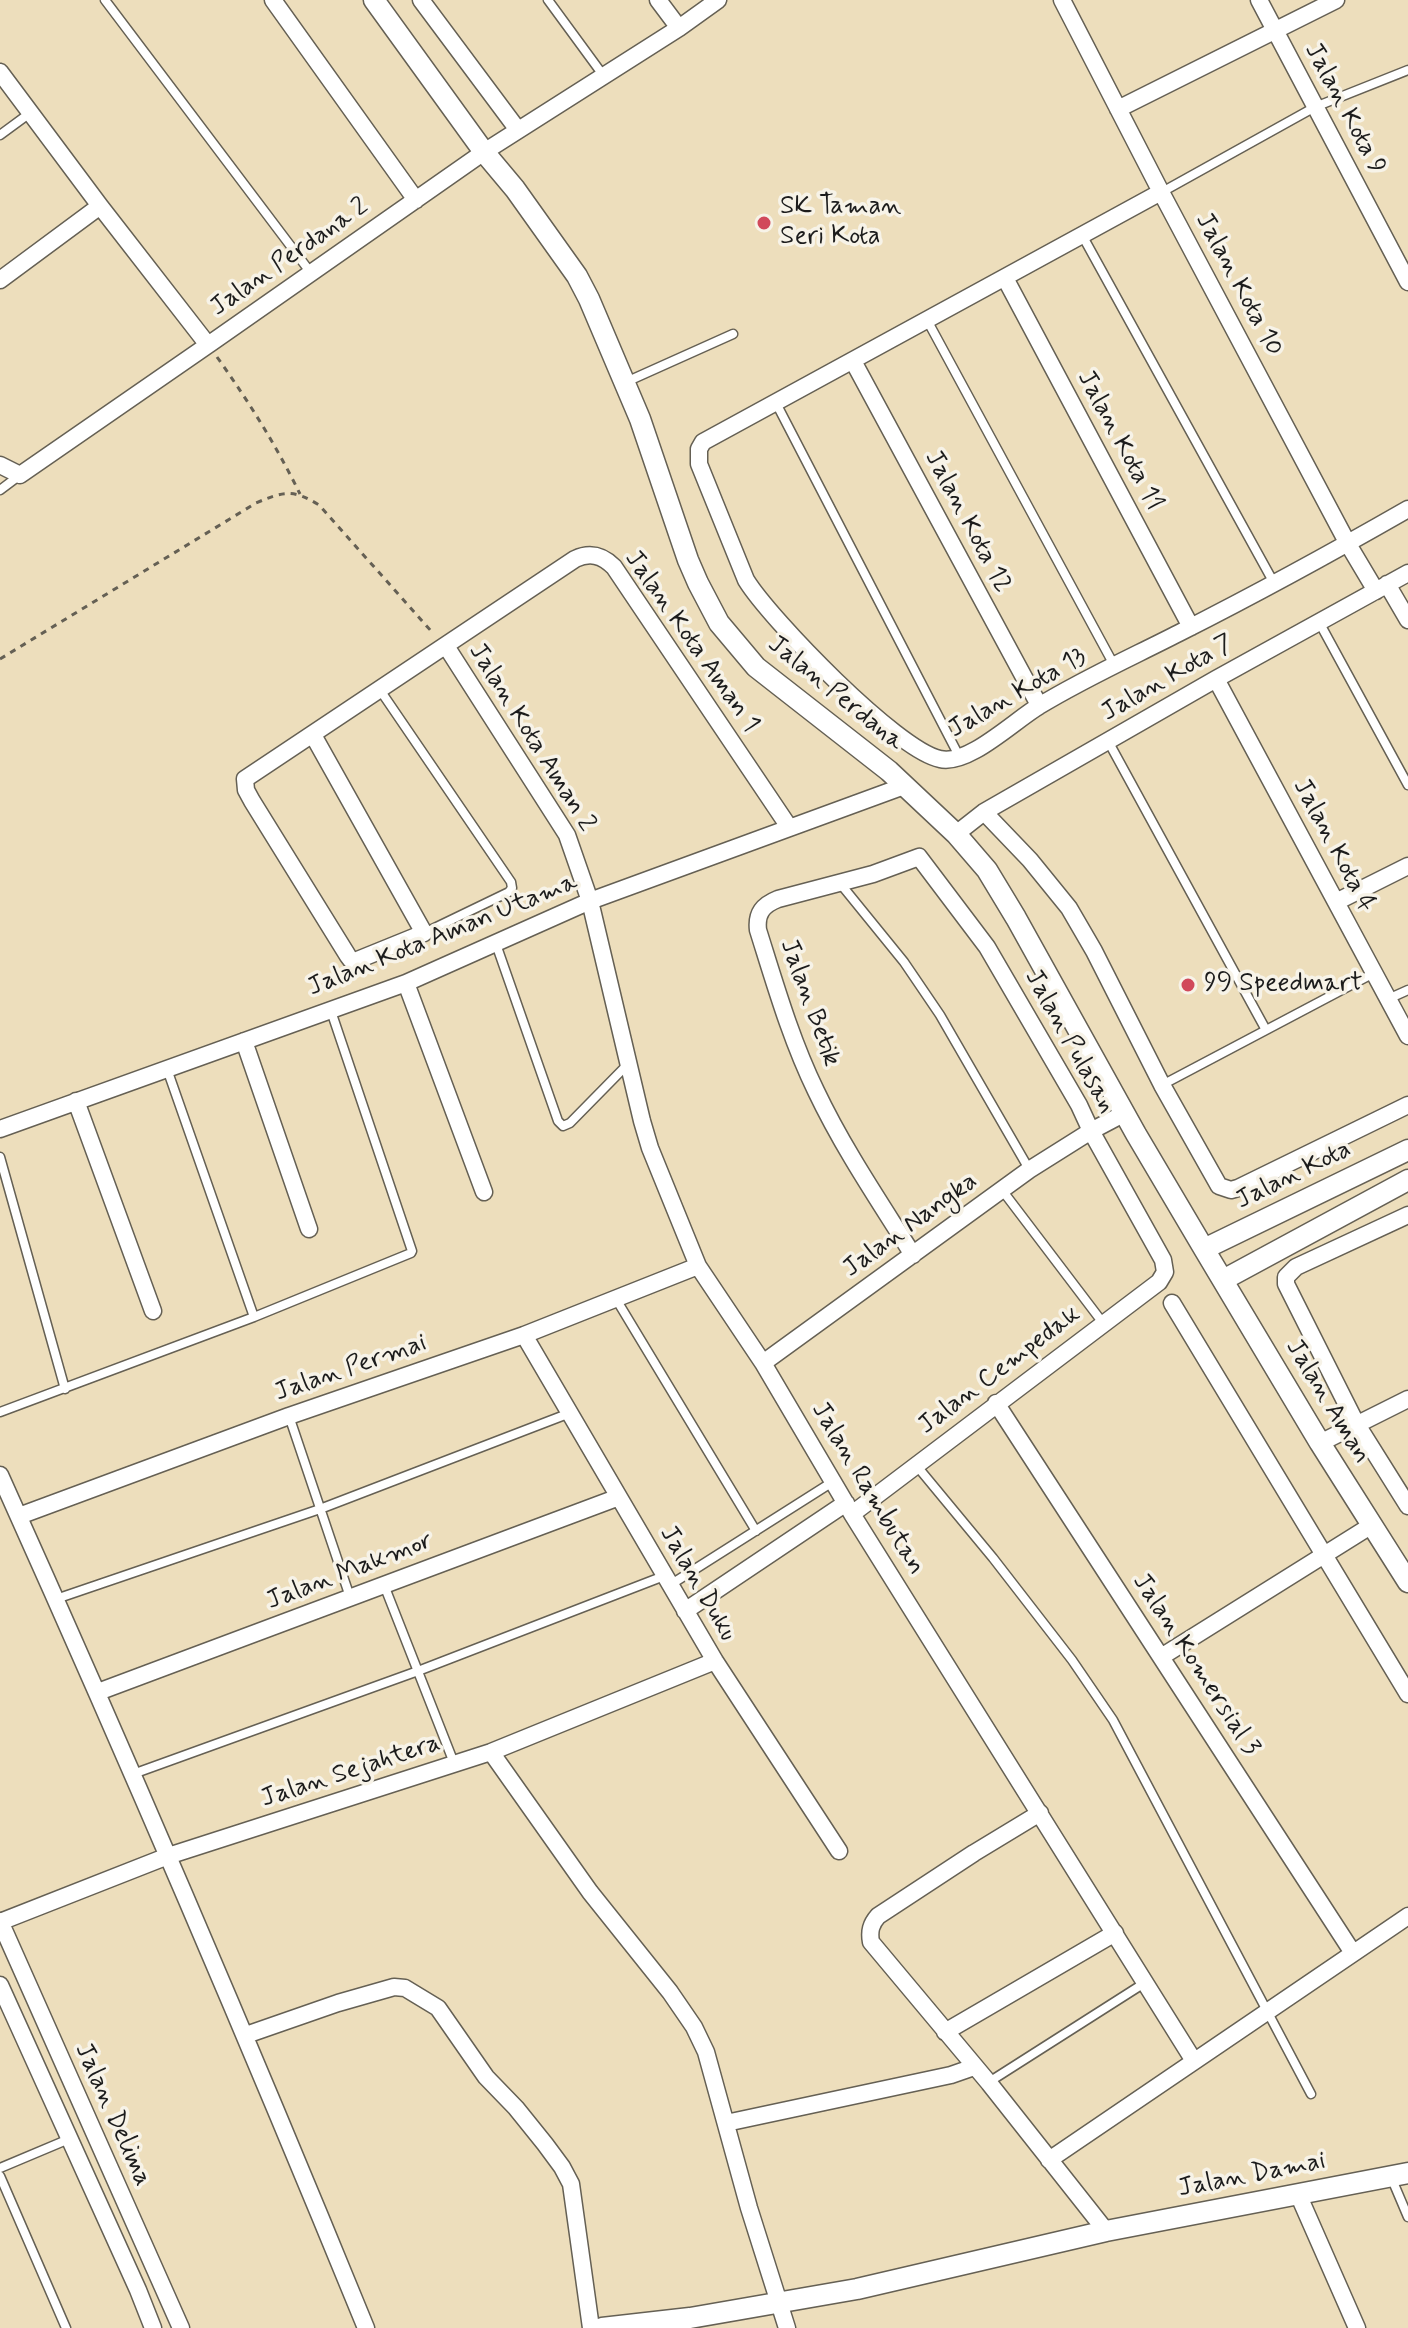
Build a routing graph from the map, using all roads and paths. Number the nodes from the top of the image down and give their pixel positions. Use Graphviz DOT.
graph roads {
  1 [pos="105,0"];
  2 [pos="273,0"];
  3 [pos="374,0"];
  4 [pos="421,0"];
  5 [pos="548,0"];
  6 [pos="658,0"];
  7 [pos="718,0"];
  8 [pos="1062,0"];
  9 [pos="1259,0"];
  10 [pos="1336,0"];
  11 [pos="679,28"];
  12 [pos="1275,29"];
  13 [pos="1408,70"];
  14 [pos="0,72"];
  15 [pos="604,76"];
  16 [pos="1315,107"];
  17 [pos="1118,109"];
  18 [pos="30,113"];
  19 [pos="518,130"];
  20 [pos="0,135"];
  21 [pos="484,152"];
  22 [pos="1161,192"];
  23 [pos="416,200"];
  24 [pos="100,206"];
  25 [pos="1082,235"];
  26 [pos="311,273"];
  27 [pos="1005,278"];
  28 [pos="0,280"];
  29 [pos="1408,282"];
  30 [pos="927,320"];
  31 [pos="733,334"];
  32 [pos="208,345"];
  33 [pos="853,361"];
  34 [pos="625,383"];
  35 [pos="775,402"];
  36 [pos="0,465"];
  37 [pos="20,475"];
  38 [pos="0,490"];
  39 [pos="300,494"];
  40 [pos="1408,509"];
  41 [pos="1348,544"];
  42 [pos="1408,573"];
  43 [pos="1274,583"];
  44 [pos="1381,587"];
  45 [pos="1408,620"];
  46 [pos="1319,621"];
  47 [pos="1191,627"];
  48 [pos="446,646"];
  49 [pos="0,659"];
  50 [pos="1115,666"];
  51 [pos="1216,679"];
  52 [pos="380,690"];
  53 [pos="1039,705"];
  54 [pos="313,735"];
  55 [pos="1108,741"];
  56 [pos="960,757"];
  57 [pos="1408,785"];
  58 [pos="904,786"];
  59 [pos="984,812"];
  60 [pos="789,827"];
  61 [pos="956,834"];
  62 [pos="919,857"];
  63 [pos="1408,866"];
  64 [pos="839,882"];
  65 [pos="590,901"];
  66 [pos="1336,902"];
  67 [pos="424,933"];
  68 [pos="496,944"];
  69 [pos="1374,973"];
  70 [pos="406,983"];
  71 [pos="1408,990"];
  72 [pos="1388,999"];
  73 [pos="330,1010"];
  74 [pos="1266,1030"];
  75 [pos="1408,1036"];
  76 [pos="244,1041"];
  77 [pos="628,1064"];
  78 [pos="166,1069"];
  79 [pos="1162,1085"];
  80 [pos="76,1101"];
  81 [pos="1408,1105"];
  82 [pos="1125,1113"];
  83 [pos="0,1129"];
  84 [pos="1091,1131"];
  85 [pos="1408,1150"];
  86 [pos="0,1157"];
  87 [pos="1029,1170"];
  88 [pos="1408,1180"];
  89 [pos="1002,1190"];
  90 [pos="484,1192"];
  91 [pos="1408,1215"];
  92 [pos="309,1229"];
  93 [pos="1204,1249"];
  94 [pos="913,1255"];
  95 [pos="1163,1260"];
  96 [pos="698,1266"];
  97 [pos="1223,1280"];
  98 [pos="616,1299"];
  99 [pos="1172,1303"];
  100 [pos="153,1311"];
  101 [pos="254,1317"];
  102 [pos="1103,1323"];
  103 [pos="524,1335"];
  104 [pos="763,1363"];
  105 [pos="65,1389"];
  106 [pos="1408,1399"];
  107 [pos="996,1403"];
  108 [pos="0,1412"];
  109 [pos="570,1413"];
  110 [pos="289,1416"];
  111 [pos="1356,1423"];
  112 [pos="1320,1443"];
  113 [pos="916,1465"];
  114 [pos="0,1475"];
  115 [pos="834,1481"];
  116 [pos="619,1497"];
  117 [pos="1408,1506"];
  118 [pos="849,1508"];
  119 [pos="320,1509"];
  120 [pos="19,1516"];
  121 [pos="1372,1525"];
  122 [pos="756,1531"];
  123 [pos="1324,1555"];
  124 [pos="666,1581"];
  125 [pos="1408,1582"];
  126 [pos="384,1585"];
  127 [pos="350,1598"];
  128 [pos="56,1599"];
  129 [pos="685,1611"];
  130 [pos="1161,1657"];
  131 [pos="715,1661"];
  132 [pos="418,1671"];
  133 [pos="98,1692"];
  134 [pos="1408,1694"];
  135 [pos="491,1752"];
  136 [pos="454,1763"];
  137 [pos="133,1774"];
  138 [pos="1040,1813"];
  139 [pos="839,1851"];
  140 [pos="168,1856"];
  141 [pos="1408,1916"];
  142 [pos="0,1922"];
  143 [pos="1115,1933"];
  144 [pos="1353,1953"];
  145 [pos="1146,1982"];
  146 [pos="0,1985"];
  147 [pos="1267,2012"];
  148 [pos="945,2032"];
  149 [pos="246,2035"];
  150 [pos="1194,2061"];
  151 [pos="962,2071"];
  152 [pos="989,2083"];
  153 [pos="1311,2094"];
  154 [pos="726,2123"];
  155 [pos="69,2139"];
  156 [pos="1049,2160"];
  157 [pos="0,2168"];
  158 [pos="1400,2175"];
  159 [pos="0,2176"];
  160 [pos="1298,2194"];
  161 [pos="1408,2217"];
  162 [pos="1106,2231"];
  163 [pos="779,2303"];
  164 [pos="66,2328"];
  165 [pos="153,2328"];
  166 [pos="181,2328"];
  167 [pos="366,2328"];
  168 [pos="591,2328"];
  169 [pos="602,2328"];
  170 [pos="787,2328"];
  171 [pos="1357,2328"];
  1 -- 26 [label="lane"];
  2 -- 23 [label="street"];
  3 -- 21 [label="street, Jalan Perdana"];
  4 -- 19 [label="street"];
  5 -- 15 [label="lane"];
  6 -- 11 [label="street"];
  7 -- 11 [label="street"];
  8 -- 17 [label="street, Jalan Kota 10"];
  9 -- 12 [label="street, Jalan Kota 9"];
  10 -- 12 [label="street"];
  11 -- 15 [label="street"];
  12 -- 16 [label="street, Jalan Kota 9"];
  12 -- 17 [label="street"];
  13 -- 16 [label="lane"];
  14 -- 18 [label="street, Jalan Perdana 2"];
  15 -- 19 [label="street"];
  16 -- 22 [label="lane"];
  16 -- 29 [label="street, Jalan Kota 9"];
  17 -- 22 [label="street, Jalan Kota 10"];
  18 -- 20 [label="lane"];
  18 -- 24 [label="street, Jalan Perdana 2"];
  19 -- 21 [label="street"];
  21 -- 23 [label="street, Jalan Perdana 2"];
  21 -- 34 [label="street, Jalan Perdana"];
  22 -- 25 [label="street"];
  22 -- 41 [label="street, Jalan Kota 10"];
  23 -- 26 [label="street, Jalan Perdana 2"];
  24 -- 28 [label="street"];
  24 -- 32 [label="street, Jalan Perdana 2"];
  25 -- 27 [label="street"];
  25 -- 43 [label="lane"];
  26 -- 32 [label="street, Jalan Perdana 2"];
  27 -- 30 [label="street"];
  27 -- 47 [label="street, Jalan Kota 11"];
  30 -- 33 [label="street"];
  30 -- 50 [label="lane"];
  31 -- 34 [label="lane"];
  32 -- 37 [label="street"];
  32 -- 39 [label="path"];
  33 -- 35 [label="street"];
  33 -- 53 [label="street, Jalan Kota 12"];
  34 -- 58 [label="street, Jalan Perdana"];
  35 -- 56 [label="lane"];
  35 -- 56 [label="street, Jalan Kota 13"];
  36 -- 37 [label="street"];
  37 -- 38 [label="lane"];
  39 -- 48 [label="path"];
  39 -- 49 [label="path"];
  40 -- 41 [label="street, Jalan Kota 13"];
  41 -- 43 [label="street, Jalan Kota 13"];
  41 -- 44 [label="street, Jalan Kota 10"];
  42 -- 44 [label="street, Jalan Kota 7"];
  43 -- 47 [label="street, Jalan Kota 13"];
  44 -- 45 [label="street, Jalan Kota 10"];
  44 -- 46 [label="street, Jalan Kota 7"];
  46 -- 51 [label="street, Jalan Kota 7"];
  46 -- 57 [label="lane"];
  47 -- 50 [label="street, Jalan Kota 13"];
  48 -- 52 [label="street"];
  48 -- 60 [label="street, Jalan Kota Aman 1"];
  48 -- 65 [label="street, Jalan Kota Aman 2"];
  50 -- 53 [label="street, Jalan Kota 13"];
  51 -- 55 [label="street, Jalan Kota 7"];
  51 -- 66 [label="street, Jalan Kota 4"];
  52 -- 54 [label="street"];
  52 -- 67 [label="lane"];
  53 -- 56 [label="street, Jalan Kota 13"];
  54 -- 67 [label="street"];
  54 -- 67 [label="street"];
  55 -- 59 [label="street, Jalan Kota 7"];
  55 -- 74 [label="lane"];
  58 -- 60 [label="street, Jalan Kota Aman Utama"];
  58 -- 61 [label="street, Jalan Perdana"];
  59 -- 61 [label="street, Jalan Kota 7"];
  59 -- 79 [label="street"];
  60 -- 65 [label="street, Jalan Kota Aman Utama"];
  61 -- 82 [label="street, Jalan Perdana"];
  62 -- 64 [label="street, Jalan Betik"];
  62 -- 84 [label="street, Jalan Pulasan"];
  63 -- 66 [label="street"];
  64 -- 87 [label="lane"];
  64 -- 94 [label="street, Jalan Betik"];
  65 -- 68 [label="street, Jalan Kota Aman Utama"];
  65 -- 77 [label="street, Jalan Rambutan"];
  66 -- 69 [label="street, Jalan Kota 4"];
  68 -- 70 [label="street, Jalan Kota Aman Utama"];
  68 -- 77 [label="lane"];
  69 -- 72 [label="street, Jalan Kota 4"];
  69 -- 74 [label="lane"];
  70 -- 73 [label="street, Jalan Kota Aman Utama"];
  70 -- 90 [label="street"];
  71 -- 72 [label="lane"];
  72 -- 75 [label="street, Jalan Kota 4"];
  73 -- 76 [label="street, Jalan Kota Aman Utama"];
  73 -- 101 [label="lane"];
  74 -- 79 [label="lane"];
  76 -- 78 [label="street, Jalan Kota Aman Utama"];
  76 -- 92 [label="street"];
  77 -- 96 [label="street, Jalan Rambutan"];
  78 -- 80 [label="street, Jalan Kota Aman Utama"];
  78 -- 101 [label="lane"];
  79 -- 81 [label="street"];
  80 -- 83 [label="street, Jalan Kota Aman Utama"];
  80 -- 100 [label="street"];
  82 -- 84 [label="street, Jalan Nangka"];
  82 -- 93 [label="street, Jalan Perdana"];
  84 -- 87 [label="street, Jalan Nangka"];
  84 -- 95 [label="street, Jalan Pulasan"];
  85 -- 93 [label="street, Jalan Kota"];
  86 -- 105 [label="lane"];
  87 -- 89 [label="street, Jalan Nangka"];
  88 -- 97 [label="street"];
  89 -- 94 [label="street, Jalan Nangka"];
  89 -- 102 [label="lane"];
  91 -- 111 [label="street"];
  93 -- 97 [label="street, Jalan Aman"];
  94 -- 104 [label="street, Jalan Nangka"];
  95 -- 102 [label="street, Jalan Cempedak"];
  96 -- 98 [label="street, Jalan Permai"];
  96 -- 104 [label="street, Jalan Rambutan"];
  97 -- 112 [label="street, Jalan Aman"];
  98 -- 103 [label="street, Jalan Permai"];
  98 -- 122 [label="lane"];
  99 -- 123 [label="street"];
  101 -- 105 [label="lane"];
  102 -- 107 [label="street, Jalan Cempedak"];
  103 -- 109 [label="street, Jalan Duku"];
  103 -- 110 [label="street, Jalan Permai"];
  104 -- 115 [label="street, Jalan Rambutan"];
  105 -- 108 [label="lane"];
  106 -- 111 [label="street"];
  107 -- 113 [label="street, Jalan Cempedak"];
  107 -- 130 [label="street, Jalan Komersial 3"];
  109 -- 116 [label="street, Jalan Duku"];
  109 -- 119 [label="lane"];
  110 -- 119 [label="lane"];
  110 -- 120 [label="street, Jalan Permai"];
  111 -- 112 [label="street"];
  111 -- 117 [label="street"];
  112 -- 121 [label="street, Jalan Aman"];
  113 -- 118 [label="street, Jalan Cempedak"];
  113 -- 147 [label="lane"];
  114 -- 120 [label="street"];
  115 -- 118 [label="street, Jalan Rambutan"];
  115 -- 122 [label="lane"];
  116 -- 124 [label="street, Jalan Duku"];
  116 -- 126 [label="street, Jalan Makmor"];
  118 -- 129 [label="street, Jalan Cempedak"];
  118 -- 138 [label="street, Jalan Rambutan"];
  119 -- 127 [label="lane"];
  119 -- 128 [label="lane"];
  120 -- 128 [label="street"];
  121 -- 123 [label="street"];
  121 -- 125 [label="street, Jalan Aman"];
  122 -- 124 [label="lane"];
  123 -- 130 [label="street"];
  123 -- 134 [label="street"];
  124 -- 129 [label="street, Jalan Duku"];
  124 -- 132 [label="lane"];
  126 -- 127 [label="street, Jalan Makmor"];
  126 -- 132 [label="lane"];
  127 -- 133 [label="street, Jalan Makmor"];
  128 -- 133 [label="street"];
  129 -- 131 [label="street, Jalan Duku"];
  130 -- 144 [label="street, Jalan Komersial 3"];
  131 -- 135 [label="street, Jalan Sejahtera"];
  131 -- 139 [label="street, Jalan Duku"];
  132 -- 136 [label="lane"];
  132 -- 137 [label="lane"];
  133 -- 137 [label="street"];
  135 -- 136 [label="street, Jalan Sejahtera"];
  135 -- 154 [label="street"];
  136 -- 140 [label="street, Jalan Sejahtera"];
  137 -- 140 [label="street"];
  138 -- 143 [label="street, Jalan Rambutan"];
  138 -- 148 [label="street"];
  140 -- 142 [label="street, Jalan Sejahtera"];
  140 -- 149 [label="street"];
  141 -- 144 [label="street"];
  142 -- 166 [label="street, Jalan Delima"];
  143 -- 145 [label="street, Jalan Rambutan"];
  143 -- 148 [label="street"];
  144 -- 147 [label="street"];
  145 -- 150 [label="street, Jalan Rambutan"];
  145 -- 152 [label="lane"];
  146 -- 155 [label="street, Jalan Delima"];
  147 -- 150 [label="street"];
  147 -- 153 [label="lane"];
  148 -- 151 [label="street"];
  149 -- 167 [label="street"];
  149 -- 168 [label="street"];
  150 -- 156 [label="street"];
  151 -- 152 [label="street"];
  151 -- 154 [label="street"];
  152 -- 156 [label="street"];
  154 -- 163 [label="street"];
  155 -- 157 [label="lane"];
  155 -- 165 [label="street, Jalan Delima"];
  156 -- 162 [label="street"];
  158 -- 160 [label="street, Jalan Damai"];
  158 -- 161 [label="lane"];
  159 -- 164 [label="lane"];
  160 -- 162 [label="street, Jalan Damai"];
  160 -- 171 [label="street"];
  162 -- 163 [label="street, Jalan Damai"];
  163 -- 169 [label="street, Jalan Damai"];
  163 -- 170 [label="street"];
}
